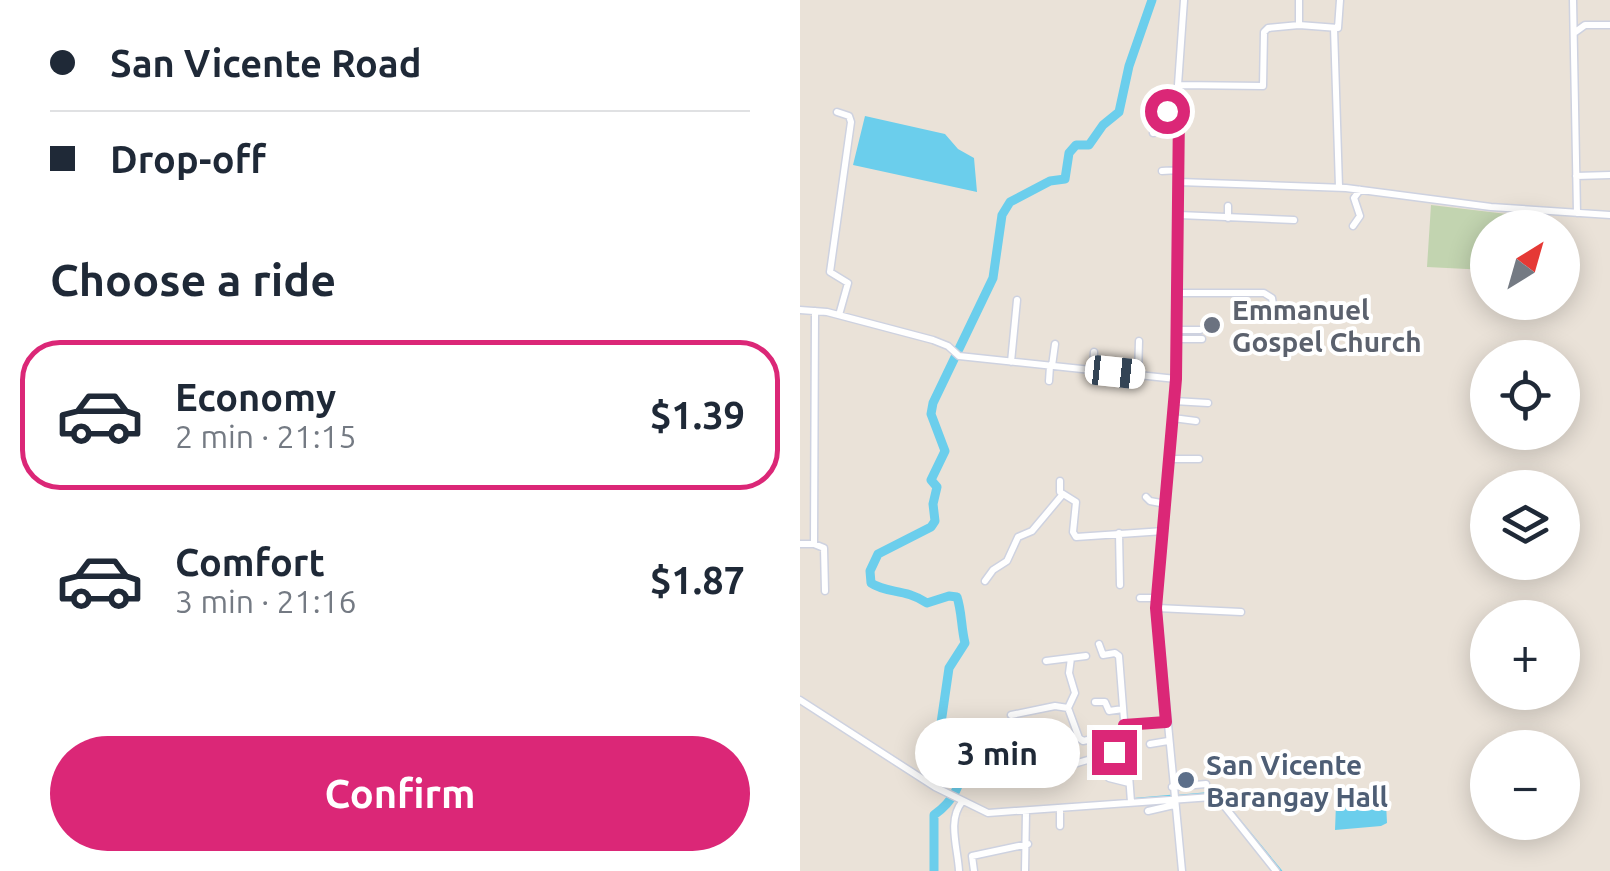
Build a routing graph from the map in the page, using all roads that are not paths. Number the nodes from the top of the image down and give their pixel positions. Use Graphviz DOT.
graph roads {
  1 [pos="1184,0"];
  2 [pos="1299,0"];
  3 [pos="1340,0"];
  4 [pos="1573,0"];
  5 [pos="1299,25"];
  6 [pos="1610,25"];
  7 [pos="1334,28"];
  8 [pos="1574,34"];
  9 [pos="1178,86"];
  10 [pos="1160,91"];
  11 [pos="1179,111"];
  12 [pos="837,112"];
  13 [pos="1179,128"];
  14 [pos="1152,134"];
  15 [pos="1179,170"];
  16 [pos="1162,171"];
  17 [pos="1576,176"];
  18 [pos="1610,176"];
  19 [pos="1179,182"];
  20 [pos="1339,188"];
  21 [pos="1360,190"];
  22 [pos="1228,206"];
  23 [pos="1534,210"];
  24 [pos="1577,210"];
  25 [pos="1580,213"];
  26 [pos="1610,214"];
  27 [pos="1179,216"];
  28 [pos="1228,218"];
  29 [pos="1294,220"];
  30 [pos="1352,226"];
  31 [pos="1178,293"];
  32 [pos="1016,300"];
  33 [pos="800,310"];
  34 [pos="815,311"];
  35 [pos="1282,314"];
  36 [pos="839,315"];
  37 [pos="1200,330"];
  38 [pos="1177,334"];
  39 [pos="1202,339"];
  40 [pos="1139,341"];
  41 [pos="1055,344"];
  42 [pos="1094,352"];
  43 [pos="1010,362"];
  44 [pos="1051,366"];
  45 [pos="1093,370"];
  46 [pos="1138,375"];
  47 [pos="1176,379"];
  48 [pos="1049,381"];
  49 [pos="1174,401"];
  50 [pos="1208,403"];
  51 [pos="1174,418"];
  52 [pos="1196,421"];
  53 [pos="1171,458"];
  54 [pos="1199,459"];
  55 [pos="1060,481"];
  56 [pos="1063,494"];
  57 [pos="1146,497"];
  58 [pos="1166,504"];
  59 [pos="1164,532"];
  60 [pos="1118,533"];
  61 [pos="800,544"];
  62 [pos="814,544"];
  63 [pos="984,582"];
  64 [pos="1120,585"];
  65 [pos="825,591"];
  66 [pos="1140,598"];
  67 [pos="1157,598"];
  68 [pos="1156,608"];
  69 [pos="1241,612"];
  70 [pos="1100,644"];
  71 [pos="1086,656"];
  72 [pos="1070,658"];
  73 [pos="1046,662"];
  74 [pos="800,700"];
  75 [pos="1095,702"];
  76 [pos="1068,708"];
  77 [pos="1123,709"];
  78 [pos="1011,716"];
  79 [pos="1166,722"];
  80 [pos="1124,725"];
  81 [pos="1168,741"];
  82 [pos="1150,744"];
  83 [pos="1114,752"];
  84 [pos="1104,755"];
  85 [pos="1170,766"];
  86 [pos="1159,767"];
  87 [pos="1052,780"];
  88 [pos="1206,784"];
  89 [pos="1172,788"];
  90 [pos="956,800"];
  91 [pos="1131,802"];
  92 [pos="1174,802"];
  93 [pos="1060,809"];
  94 [pos="1148,811"];
  95 [pos="1026,812"];
  96 [pos="1060,826"];
  97 [pos="1028,844"];
  98 [pos="958,854"];
  99 [pos="972,856"];
  100 [pos="959,871"];
  101 [pos="974,871"];
  102 [pos="1025,871"];
  103 [pos="1182,871"];
  104 [pos="1276,871"];
  1 -- 9 [label="street"];
  2 -- 5 [label="street"];
  3 -- 7 [label="street"];
  4 -- 8 [label="street"];
  5 -- 7 [label="street"];
  5 -- 9 [label="street"];
  6 -- 8 [label="street"];
  7 -- 20 [label="street"];
  8 -- 17 [label="street"];
  9 -- 11 [label="street"];
  10 -- 11 [label="street"];
  11 -- 13 [label="street"];
  12 -- 36 [label="street"];
  13 -- 14 [label="street"];
  13 -- 15 [label="street"];
  15 -- 16 [label="street"];
  15 -- 19 [label="street"];
  17 -- 18 [label="street"];
  17 -- 24 [label="street"];
  19 -- 20 [label="street"];
  19 -- 27 [label="street"];
  20 -- 21 [label="street"];
  21 -- 23 [label="street"];
  21 -- 30 [label="street"];
  22 -- 28 [label="street"];
  25 -- 26 [label="street"];
  27 -- 28 [label="street"];
  27 -- 31 [label="street"];
  28 -- 29 [label="street"];
  31 -- 35 [label="street"];
  31 -- 38 [label="street"];
  32 -- 43 [label="street"];
  33 -- 34 [label="street"];
  34 -- 36 [label="street"];
  34 -- 62 [label="street"];
  36 -- 43 [label="street"];
  37 -- 38 [label="street"];
  38 -- 39 [label="street"];
  38 -- 47 [label="street"];
  40 -- 46 [label="street"];
  41 -- 44 [label="street"];
  42 -- 45 [label="street"];
  43 -- 44 [label="street"];
  44 -- 45 [label="street"];
  44 -- 48 [label="street"];
  45 -- 46 [label="street"];
  46 -- 47 [label="street"];
  47 -- 49 [label="street"];
  49 -- 50 [label="street"];
  49 -- 51 [label="street"];
  51 -- 52 [label="street"];
  51 -- 53 [label="street"];
  53 -- 54 [label="street"];
  53 -- 58 [label="street"];
  55 -- 56 [label="street"];
  56 -- 60 [label="street"];
  56 -- 63 [label="street"];
  57 -- 58 [label="street"];
  58 -- 59 [label="street"];
  59 -- 60 [label="street"];
  59 -- 67 [label="street"];
  60 -- 64 [label="street"];
  61 -- 62 [label="street"];
  62 -- 65 [label="street"];
  66 -- 67 [label="street"];
  67 -- 68 [label="street"];
  68 -- 69 [label="street"];
  68 -- 79 [label="street"];
  70 -- 77 [label="street"];
  71 -- 72 [label="street"];
  72 -- 73 [label="street"];
  72 -- 76 [label="street"];
  74 -- 90 [label="street"];
  75 -- 77 [label="street"];
  76 -- 78 [label="street"];
  76 -- 83 [label="street"];
  77 -- 80 [label="street"];
  79 -- 80 [label="street"];
  79 -- 81 [label="street"];
  80 -- 83 [label="street"];
  81 -- 82 [label="street"];
  81 -- 85 [label="street"];
  83 -- 84 [label="street"];
  84 -- 87 [label="street"];
  84 -- 91 [label="street"];
  85 -- 86 [label="street"];
  85 -- 89 [label="street"];
  88 -- 89 [label="street"];
  89 -- 92 [label="street"];
  90 -- 95 [label="street"];
  90 -- 98 [label="street"];
  91 -- 92 [label="street"];
  91 -- 93 [label="street"];
  92 -- 94 [label="street"];
  92 -- 103 [label="street"];
  92 -- 104 [label="street"];
  93 -- 95 [label="street"];
  93 -- 96 [label="street"];
  95 -- 97 [label="street"];
  97 -- 99 [label="street"];
  97 -- 102 [label="street"];
  98 -- 99 [label="street"];
  98 -- 100 [label="street"];
  99 -- 101 [label="street"];
}
